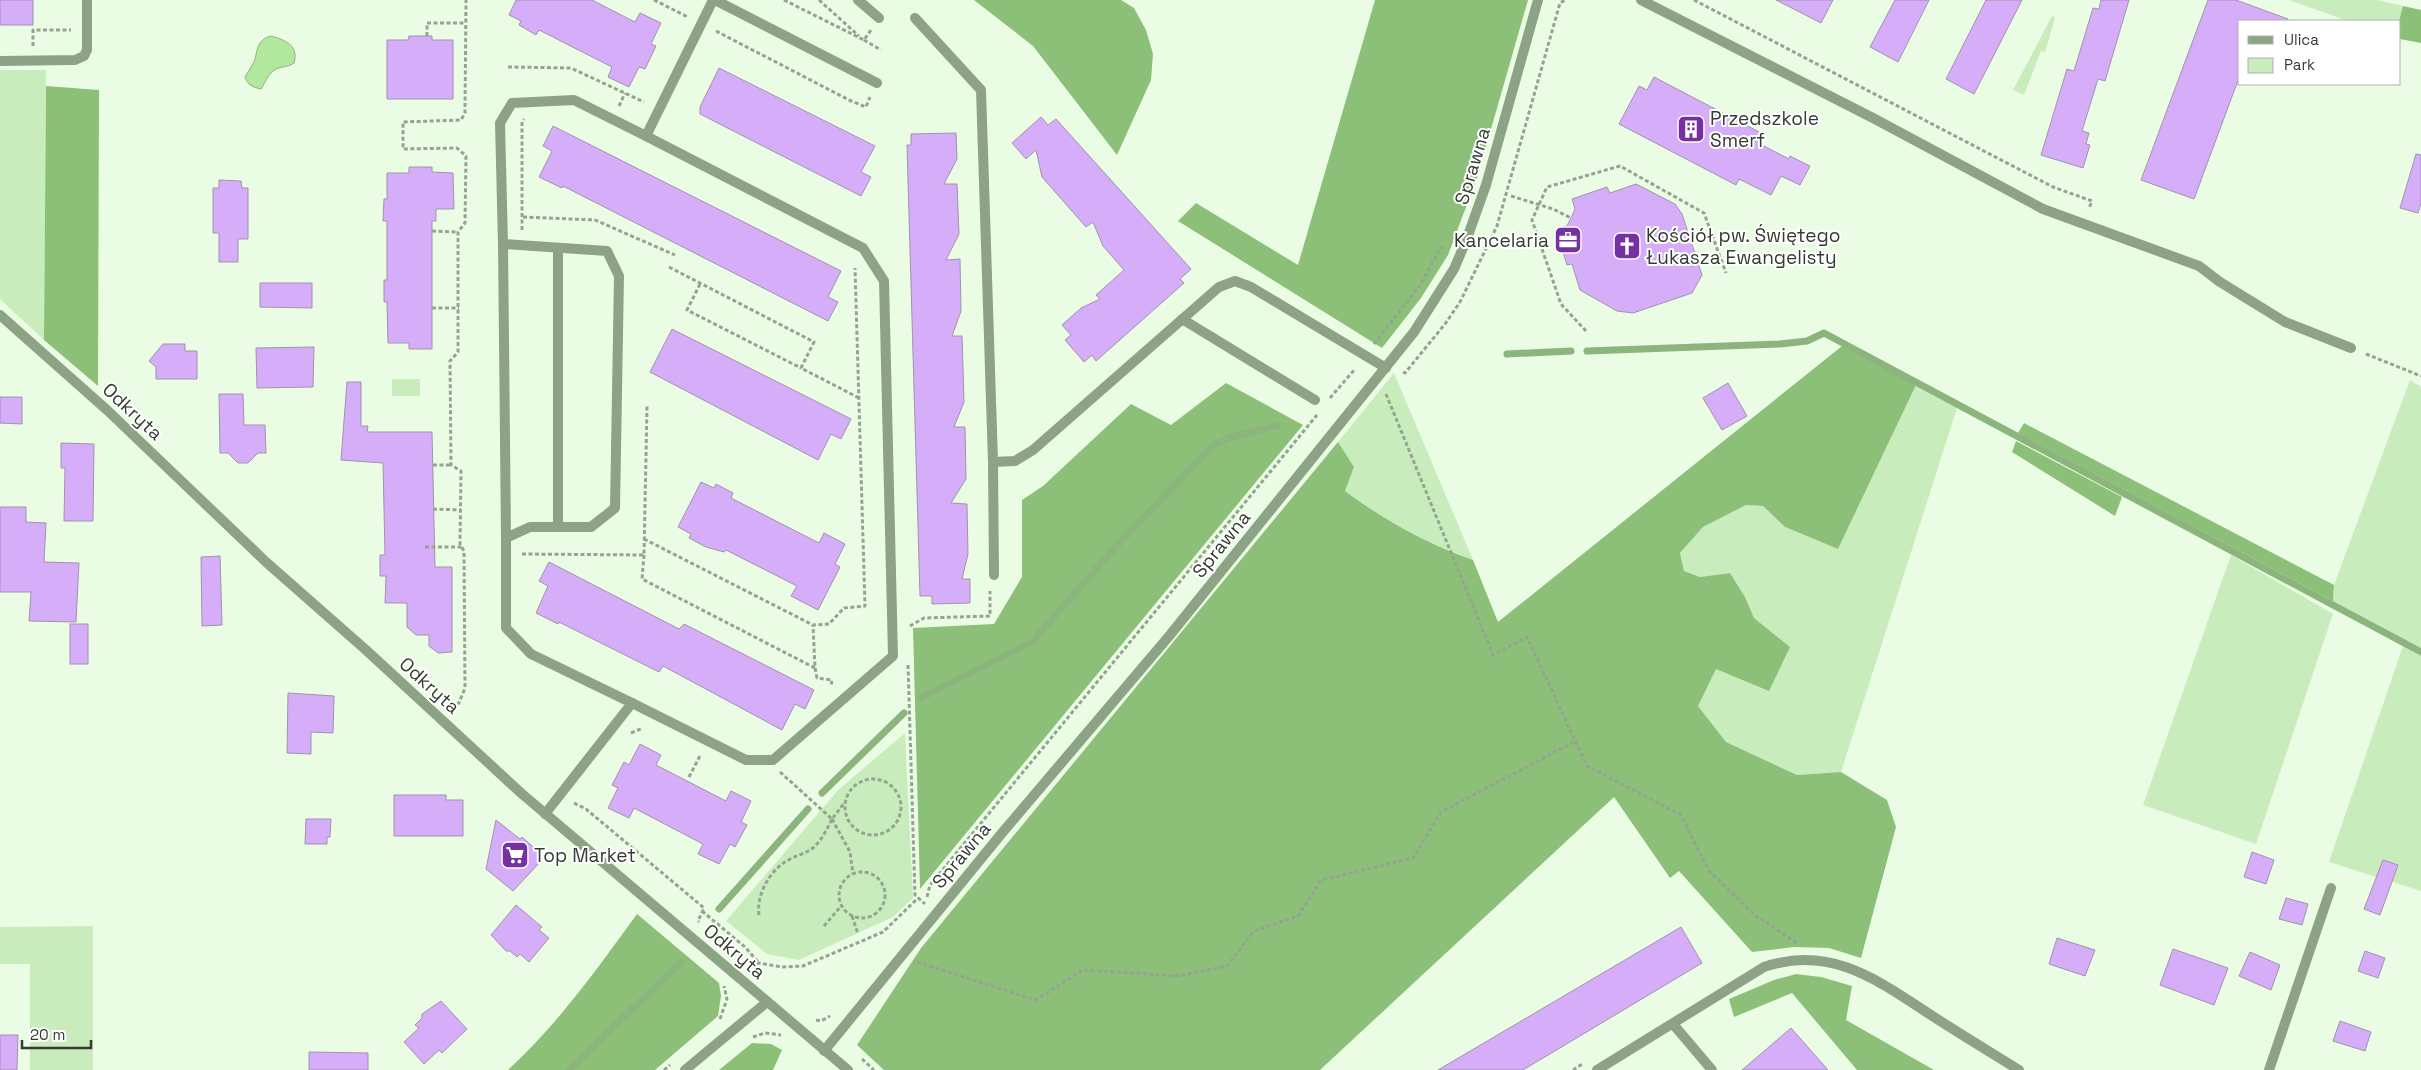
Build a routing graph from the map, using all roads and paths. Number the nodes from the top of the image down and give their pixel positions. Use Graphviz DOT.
graph roads {
  1 [pos="87,0"];
  2 [pos="466,0"];
  3 [pos="654,0"];
  4 [pos="714,0"];
  5 [pos="784,0"];
  6 [pos="819,0"];
  7 [pos="858,0"];
  8 [pos="1538,0"];
  9 [pos="1641,0"];
  10 [pos="1694,0"];
  11 [pos="727,7"];
  12 [pos="879,18"];
  13 [pos="915,18"];
  14 [pos="466,23"];
  15 [pos="702,24"];
  16 [pos="87,30"];
  17 [pos="714,31"];
  18 [pos="426,36"];
  19 [pos="710,39"];
  20 [pos="864,40"];
  21 [pos="25,47"];
  22 [pos="881,50"];
  23 [pos="0,61"];
  24 [pos="508,67"];
  25 [pos="877,82"];
  26 [pos="660,109"];
  27 [pos="526,117"];
  28 [pos="646,136"];
  29 [pos="1511,196"];
  30 [pos="1539,204"];
  31 [pos="523,217"];
  32 [pos="1571,218"];
  33 [pos="2083,223"];
  34 [pos="432,231"];
  35 [pos="458,232"];
  36 [pos="503,244"];
  37 [pos="521,245"];
  38 [pos="558,248"];
  39 [pos="675,255"];
  40 [pos="1460,256"];
  41 [pos="854,259"];
  42 [pos="669,267"];
  43 [pos="1726,272"];
  44 [pos="700,284"];
  45 [pos="432,308"];
  46 [pos="459,308"];
  47 [pos="0,315"];
  48 [pos="1182,319"];
  49 [pos="1586,331"];
  50 [pos="2351,348"];
  51 [pos="1365,356"];
  52 [pos="801,368"];
  53 [pos="1386,368"];
  54 [pos="2421,376"];
  55 [pos="1379,377"];
  56 [pos="858,398"];
  57 [pos="1315,400"];
  58 [pos="1328,402"];
  59 [pos="648,406"];
  60 [pos="1321,409"];
  61 [pos="993,462"];
  62 [pos="432,465"];
  63 [pos="452,465"];
  64 [pos="432,509"];
  65 [pos="461,510"];
  66 [pos="558,527"];
  67 [pos="506,538"];
  68 [pos="644,539"];
  69 [pos="462,547"];
  70 [pos="425,548"];
  71 [pos="516,554"];
  72 [pos="644,556"];
  73 [pos="994,575"];
  74 [pos="813,625"];
  75 [pos="908,629"];
  76 [pos="908,664"];
  77 [pos="815,668"];
  78 [pos="831,688"];
  79 [pos="632,703"];
  80 [pos="450,707"];
  81 [pos="650,727"];
  82 [pos="630,733"];
  83 [pos="1576,741"];
  84 [pos="693,749"];
  85 [pos="702,754"];
  86 [pos="709,757"];
  87 [pos="773,760"];
  88 [pos="689,777"];
  89 [pos="562,793"];
  90 [pos="580,796"];
  91 [pos="845,802"];
  92 [pos="574,803"];
  93 [pos="545,814"];
  94 [pos="832,819"];
  95 [pos="853,875"];
  96 [pos="2331,888"];
  97 [pos="918,898"];
  98 [pos="925,904"];
  99 [pos="842,906"];
  100 [pos="702,911"];
  101 [pos="919,912"];
  102 [pos="759,915"];
  103 [pos="852,916"];
  104 [pos="701,925"];
  105 [pos="824,926"];
  106 [pos="858,934"];
  107 [pos="900,956"];
  108 [pos="1823,961"];
  109 [pos="743,962"];
  110 [pos="759,963"];
  111 [pos="750,968"];
  112 [pos="757,974"];
  113 [pos="723,982"];
  114 [pos="767,1002"];
  115 [pos="837,1008"];
  116 [pos="811,1017"];
  117 [pos="715,1024"];
  118 [pos="1673,1024"];
  119 [pos="784,1035"];
  120 [pos="748,1040"];
  121 [pos="824,1051"];
  122 [pos="677,1059"];
  123 [pos="664,1070"];
  124 [pos="685,1070"];
  125 [pos="848,1070"];
  126 [pos="1597,1070"];
  127 [pos="1712,1070"];
  128 [pos="2019,1070"];
  129 [pos="2269,1070"];
  1 -- 16 [label="street"];
  2 -- 14 [label="path"];
  3 -- 15 [label="path"];
  4 -- 11 [label="street"];
  4 -- 15 [label="street"];
  5 -- 20 [label="path"];
  6 -- 20 [label="path"];
  7 -- 12 [label="street"];
  8 -- 40 [label="street, Sprawna"];
  9 -- 33 [label="street"];
  10 -- 33 [label="path"];
  11 -- 17 [label="path"];
  11 -- 25 [label="street"];
  12 -- 20 [label="path"];
  13 -- 61 [label="street"];
  14 -- 18 [label="path"];
  14 -- 35 [label="path"];
  15 -- 17 [label="path"];
  15 -- 26 [label="street"];
  16 -- 21 [label="path"];
  16 -- 23 [label="street"];
  17 -- 19 [label="path"];
  17 -- 25 [label="path"];
  20 -- 22 [label="path"];
  24 -- 26 [label="path"];
  26 -- 28 [label="street"];
  27 -- 31 [label="path"];
  28 -- 36 [label="street"];
  28 -- 87 [label="street"];
  29 -- 30 [label="path"];
  30 -- 32 [label="path"];
  30 -- 43 [label="path"];
  30 -- 49 [label="path"];
  31 -- 37 [label="path"];
  31 -- 39 [label="path"];
  33 -- 50 [label="street"];
  34 -- 35 [label="path"];
  35 -- 46 [label="path"];
  36 -- 37 [label="street"];
  36 -- 67 [label="street"];
  37 -- 38 [label="street"];
  38 -- 66 [label="street"];
  38 -- 66 [label="street"];
  40 -- 51 [label="path"];
  40 -- 53 [label="street, Sprawna"];
  41 -- 56 [label="path"];
  42 -- 44 [label="path"];
  44 -- 52 [label="path"];
  44 -- 52 [label="path"];
  45 -- 46 [label="path"];
  46 -- 63 [label="path"];
  47 -- 93 [label="street, Odkryta"];
  48 -- 51 [label="street"];
  48 -- 57 [label="street"];
  48 -- 61 [label="street"];
  50 -- 54 [label="path"];
  51 -- 53 [label="street"];
  51 -- 58 [label="path"];
  52 -- 56 [label="path"];
  53 -- 55 [label="street, Sprawna"];
  55 -- 83 [label="path"];
  55 -- 107 [label="street, Sprawna"];
  56 -- 74 [label="path"];
  59 -- 68 [label="path"];
  60 -- 98 [label="path"];
  61 -- 73 [label="street"];
  62 -- 63 [label="path"];
  63 -- 65 [label="path"];
  64 -- 65 [label="path"];
  65 -- 69 [label="path"];
  66 -- 67 [label="street"];
  67 -- 79 [label="street"];
  68 -- 72 [label="path"];
  68 -- 74 [label="path"];
  69 -- 70 [label="path"];
  69 -- 80 [label="path"];
  71 -- 72 [label="path"];
  72 -- 77 [label="path"];
  73 -- 75 [label="path"];
  74 -- 77 [label="path"];
  76 -- 97 [label="path"];
  77 -- 78 [label="path"];
  79 -- 87 [label="street"];
  79 -- 89 [label="street"];
  81 -- 82 [label="path"];
  83 -- 107 [label="path"];
  83 -- 108 [label="path"];
  84 -- 85 [label="path"];
  85 -- 86 [label="path"];
  85 -- 88 [label="path"];
  87 -- 94 [label="path"];
  89 -- 92 [label="path"];
  89 -- 93 [label="street"];
  90 -- 92 [label="path"];
  91 -- 91 [label="path"];
  91 -- 94 [label="path"];
  92 -- 100 [label="path"];
  93 -- 114 [label="street, Odkryta"];
  94 -- 95 [label="path"];
  94 -- 102 [label="path"];
  95 -- 99 [label="path"];
  95 -- 103 [label="path"];
  96 -- 129 [label="street"];
  97 -- 98 [label="path"];
  97 -- 110 [label="path"];
  98 -- 101 [label="path"];
  99 -- 103 [label="path"];
  99 -- 105 [label="path"];
  100 -- 104 [label="path"];
  100 -- 110 [label="path"];
  103 -- 106 [label="path"];
  107 -- 121 [label="street, Sprawna"];
  108 -- 118 [label="street"];
  108 -- 128 [label="street"];
  109 -- 111 [label="path"];
  110 -- 111 [label="path"];
  111 -- 112 [label="path"];
  113 -- 117 [label="path"];
  114 -- 121 [label="street, Odkryta"];
  114 -- 124 [label="street"];
  115 -- 116 [label="path"];
  118 -- 126 [label="street"];
  118 -- 127 [label="street"];
  119 -- 120 [label="path"];
  121 -- 125 [label="street, Odkryta"];
  122 -- 123 [label="path"];
}
